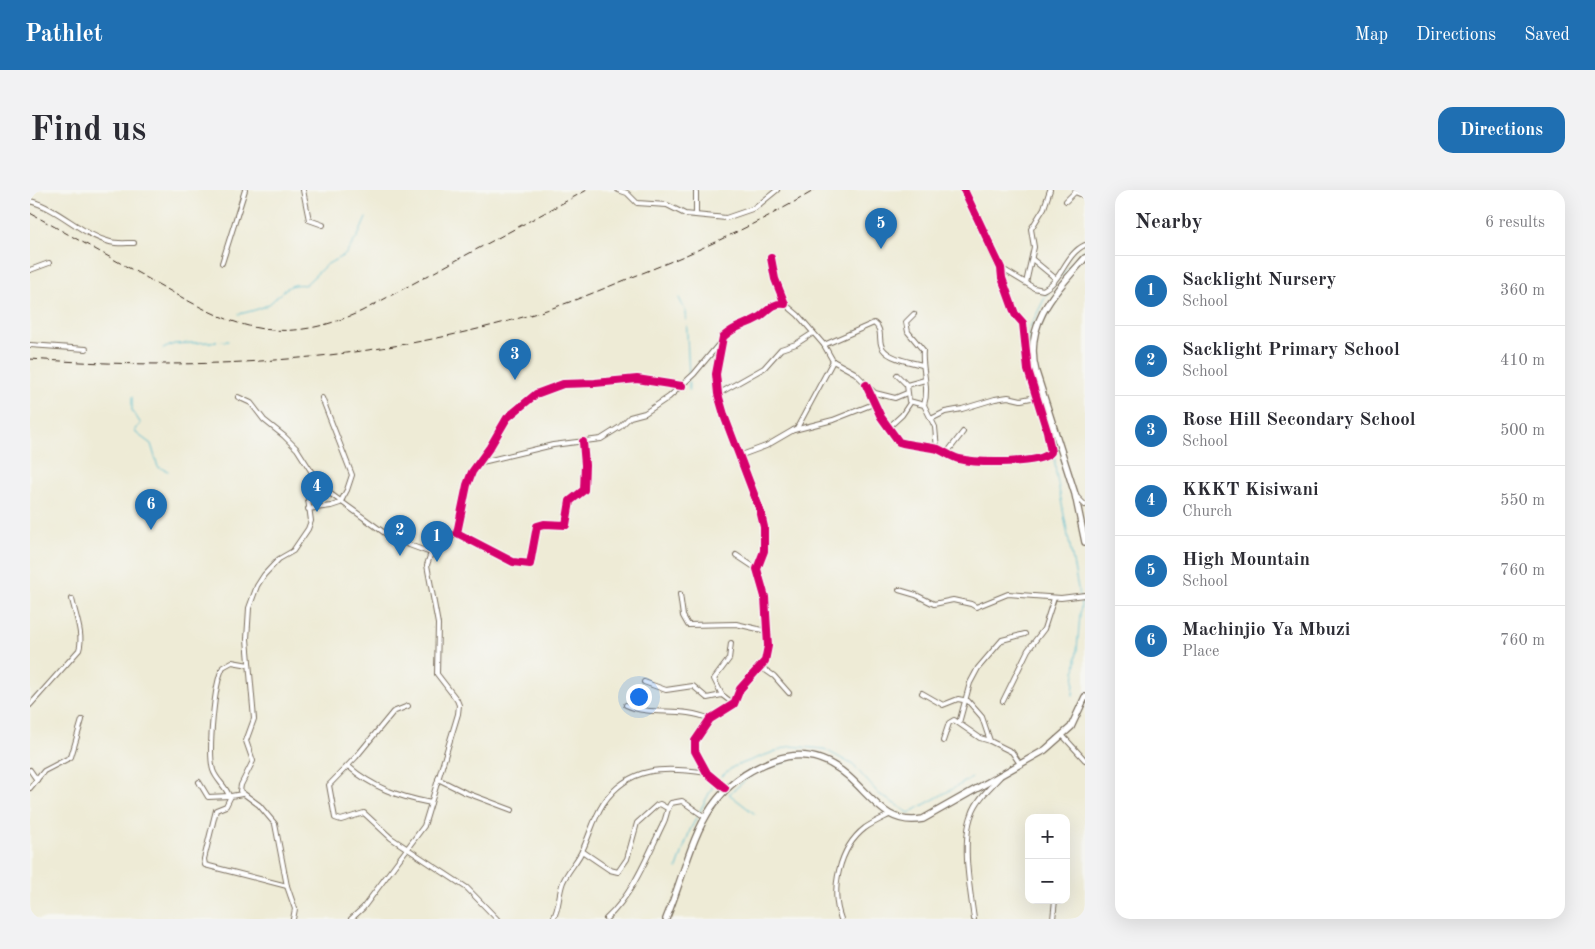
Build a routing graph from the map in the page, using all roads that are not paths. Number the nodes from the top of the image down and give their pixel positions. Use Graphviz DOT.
graph roads {
  1 [pos="244,190"];
  2 [pos="303,190"];
  3 [pos="618,190"];
  4 [pos="696,190"];
  5 [pos="777,190"];
  6 [pos="964,190"];
  7 [pos="1050,190"];
  8 [pos="1085,196"];
  9 [pos="30,201"];
  10 [pos="1066,201"];
  11 [pos="696,214"];
  12 [pos="323,225"];
  13 [pos="134,243"];
  14 [pos="1085,245"];
  15 [pos="771,258"];
  16 [pos="1085,258"];
  17 [pos="1032,259"];
  18 [pos="49,263"];
  19 [pos="222,264"];
  20 [pos="1001,268"];
  21 [pos="30,270"];
  22 [pos="1055,278"];
  23 [pos="1026,283"];
  24 [pos="785,304"];
  25 [pos="914,314"];
  26 [pos="813,333"];
  27 [pos="1033,341"];
  28 [pos="1024,342"];
  29 [pos="720,344"];
  30 [pos="30,345"];
  31 [pos="824,345"];
  32 [pos="86,349"];
  33 [pos="834,361"];
  34 [pos="922,365"];
  35 [pos="897,375"];
  36 [pos="925,380"];
  37 [pos="866,385"];
  38 [pos="907,385"];
  39 [pos="682,386"];
  40 [pos="907,393"];
  41 [pos="718,394"];
  42 [pos="238,397"];
  43 [pos="1036,397"];
  44 [pos="322,398"];
  45 [pos="910,402"];
  46 [pos="876,403"];
  47 [pos="924,405"];
  48 [pos="931,419"];
  49 [pos="889,426"];
  50 [pos="794,430"];
  51 [pos="963,432"];
  52 [pos="583,442"];
  53 [pos="937,449"];
  54 [pos="946,454"];
  55 [pos="739,456"];
  56 [pos="478,463"];
  57 [pos="318,482"];
  58 [pos="1074,494"];
  59 [pos="342,501"];
  60 [pos="1085,505"];
  61 [pos="308,509"];
  62 [pos="457,533"];
  63 [pos="1085,542"];
  64 [pos="431,553"];
  65 [pos="736,555"];
  66 [pos="757,569"];
  67 [pos="899,590"];
  68 [pos="680,594"];
  69 [pos="1085,595"];
  70 [pos="1054,598"];
  71 [pos="72,599"];
  72 [pos="767,631"];
  73 [pos="1024,634"];
  74 [pos="731,643"];
  75 [pos="250,665"];
  76 [pos="761,667"];
  77 [pos="644,682"];
  78 [pos="789,693"];
  79 [pos="922,693"];
  80 [pos="722,695"];
  81 [pos="1085,697"];
  82 [pos="965,700"];
  83 [pos="1003,701"];
  84 [pos="734,704"];
  85 [pos="1084,704"];
  86 [pos="30,705"];
  87 [pos="626,705"];
  88 [pos="408,706"];
  89 [pos="710,719"];
  90 [pos="82,720"];
  91 [pos="959,723"];
  92 [pos="1063,736"];
  93 [pos="943,741"];
  94 [pos="990,741"];
  95 [pos="1085,760"];
  96 [pos="1020,764"];
  97 [pos="348,766"];
  98 [pos="30,770"];
  99 [pos="707,773"];
  100 [pos="1004,774"];
  101 [pos="438,779"];
  102 [pos="37,780"];
  103 [pos="199,782"];
  104 [pos="30,788"];
  105 [pos="725,788"];
  106 [pos="242,794"];
  107 [pos="230,796"];
  108 [pos="430,803"];
  109 [pos="667,808"];
  110 [pos="512,810"];
  111 [pos="889,814"];
  112 [pos="705,817"];
  113 [pos="407,850"];
  114 [pos="582,851"];
  115 [pos="287,886"];
  116 [pos="1055,904"];
  117 [pos="293,919"];
  118 [pos="351,919"];
  119 [pos="497,919"];
  120 [pos="553,919"];
  121 [pos="606,919"];
  122 [pos="666,919"];
  123 [pos="841,919"];
  124 [pos="974,919"];
  125 [pos="1053,919"];
  1 -- 19 [label="street"];
  2 -- 12 [label="street"];
  3 -- 11 [label="street"];
  4 -- 11 [label="street"];
  5 -- 11 [label="street"];
  6 -- 20 [label="street"];
  7 -- 17 [label="street"];
  8 -- 10 [label="street"];
  9 -- 13 [label="street"];
  14 -- 22 [label="street"];
  15 -- 24 [label="street"];
  16 -- 27 [label="main road"];
  17 -- 22 [label="street"];
  17 -- 23 [label="street"];
  18 -- 21 [label="street"];
  20 -- 23 [label="street"];
  20 -- 28 [label="street"];
  22 -- 23 [label="street"];
  24 -- 26 [label="street"];
  24 -- 29 [label="street"];
  25 -- 34 [label="street"];
  26 -- 31 [label="street"];
  26 -- 41 [label="street"];
  27 -- 28 [label="street"];
  27 -- 58 [label="main road"];
  28 -- 43 [label="street"];
  29 -- 39 [label="street"];
  29 -- 41 [label="street"];
  30 -- 32 [label="street"];
  31 -- 33 [label="street"];
  31 -- 34 [label="street"];
  33 -- 37 [label="street"];
  33 -- 50 [label="street"];
  34 -- 36 [label="street"];
  35 -- 38 [label="street"];
  36 -- 38 [label="street"];
  36 -- 47 [label="street"];
  37 -- 40 [label="street"];
  37 -- 46 [label="street"];
  38 -- 40 [label="street"];
  39 -- 52 [label="street"];
  39 -- 56 [label="street"];
  40 -- 45 [label="street"];
  41 -- 55 [label="street"];
  42 -- 57 [label="street"];
  43 -- 48 [label="street"];
  43 -- 54 [label="street"];
  44 -- 59 [label="street"];
  45 -- 47 [label="street"];
  45 -- 49 [label="street"];
  46 -- 49 [label="street"];
  46 -- 50 [label="street"];
  47 -- 48 [label="street"];
  48 -- 53 [label="street"];
  49 -- 53 [label="street"];
  50 -- 55 [label="street"];
  51 -- 54 [label="street"];
  52 -- 56 [label="street"];
  52 -- 62 [label="street"];
  53 -- 54 [label="street"];
  55 -- 66 [label="street"];
  56 -- 62 [label="street"];
  57 -- 59 [label="street"];
  57 -- 61 [label="street"];
  58 -- 60 [label="street"];
  58 -- 63 [label="main road"];
  59 -- 61 [label="street"];
  59 -- 64 [label="street"];
  61 -- 75 [label="street"];
  62 -- 64 [label="street"];
  64 -- 101 [label="street"];
  65 -- 66 [label="street"];
  66 -- 72 [label="street"];
  67 -- 70 [label="street"];
  68 -- 72 [label="street"];
  69 -- 70 [label="street"];
  70 -- 83 [label="street"];
  71 -- 86 [label="street"];
  72 -- 76 [label="street"];
  73 -- 82 [label="street"];
  74 -- 80 [label="street"];
  75 -- 106 [label="street"];
  75 -- 107 [label="street"];
  76 -- 78 [label="street"];
  76 -- 84 [label="street"];
  77 -- 80 [label="street"];
  79 -- 82 [label="street"];
  80 -- 84 [label="street"];
  81 -- 85 [label="main road"];
  82 -- 91 [label="street"];
  82 -- 94 [label="street"];
  84 -- 89 [label="street"];
  85 -- 92 [label="main road"];
  87 -- 89 [label="street"];
  88 -- 97 [label="street"];
  89 -- 99 [label="street"];
  90 -- 102 [label="street"];
  91 -- 93 [label="street"];
  91 -- 94 [label="street"];
  92 -- 95 [label="street"];
  92 -- 96 [label="main road"];
  94 -- 96 [label="street"];
  96 -- 100 [label="main road"];
  97 -- 108 [label="street"];
  97 -- 113 [label="street"];
  98 -- 102 [label="street"];
  99 -- 105 [label="street"];
  99 -- 114 [label="street"];
  100 -- 111 [label="main road"];
  100 -- 124 [label="street"];
  101 -- 108 [label="street"];
  101 -- 110 [label="street"];
  102 -- 104 [label="street"];
  103 -- 107 [label="street"];
  105 -- 111 [label="main road"];
  105 -- 112 [label="main road"];
  106 -- 107 [label="street"];
  106 -- 115 [label="street"];
  107 -- 115 [label="street"];
  108 -- 113 [label="street"];
  109 -- 112 [label="street"];
  109 -- 114 [label="street"];
  109 -- 121 [label="street"];
  111 -- 123 [label="street"];
  112 -- 122 [label="main road"];
  113 -- 118 [label="street"];
  113 -- 119 [label="street"];
  114 -- 120 [label="street"];
  115 -- 117 [label="street"];
  116 -- 125 [label="street"];
}
